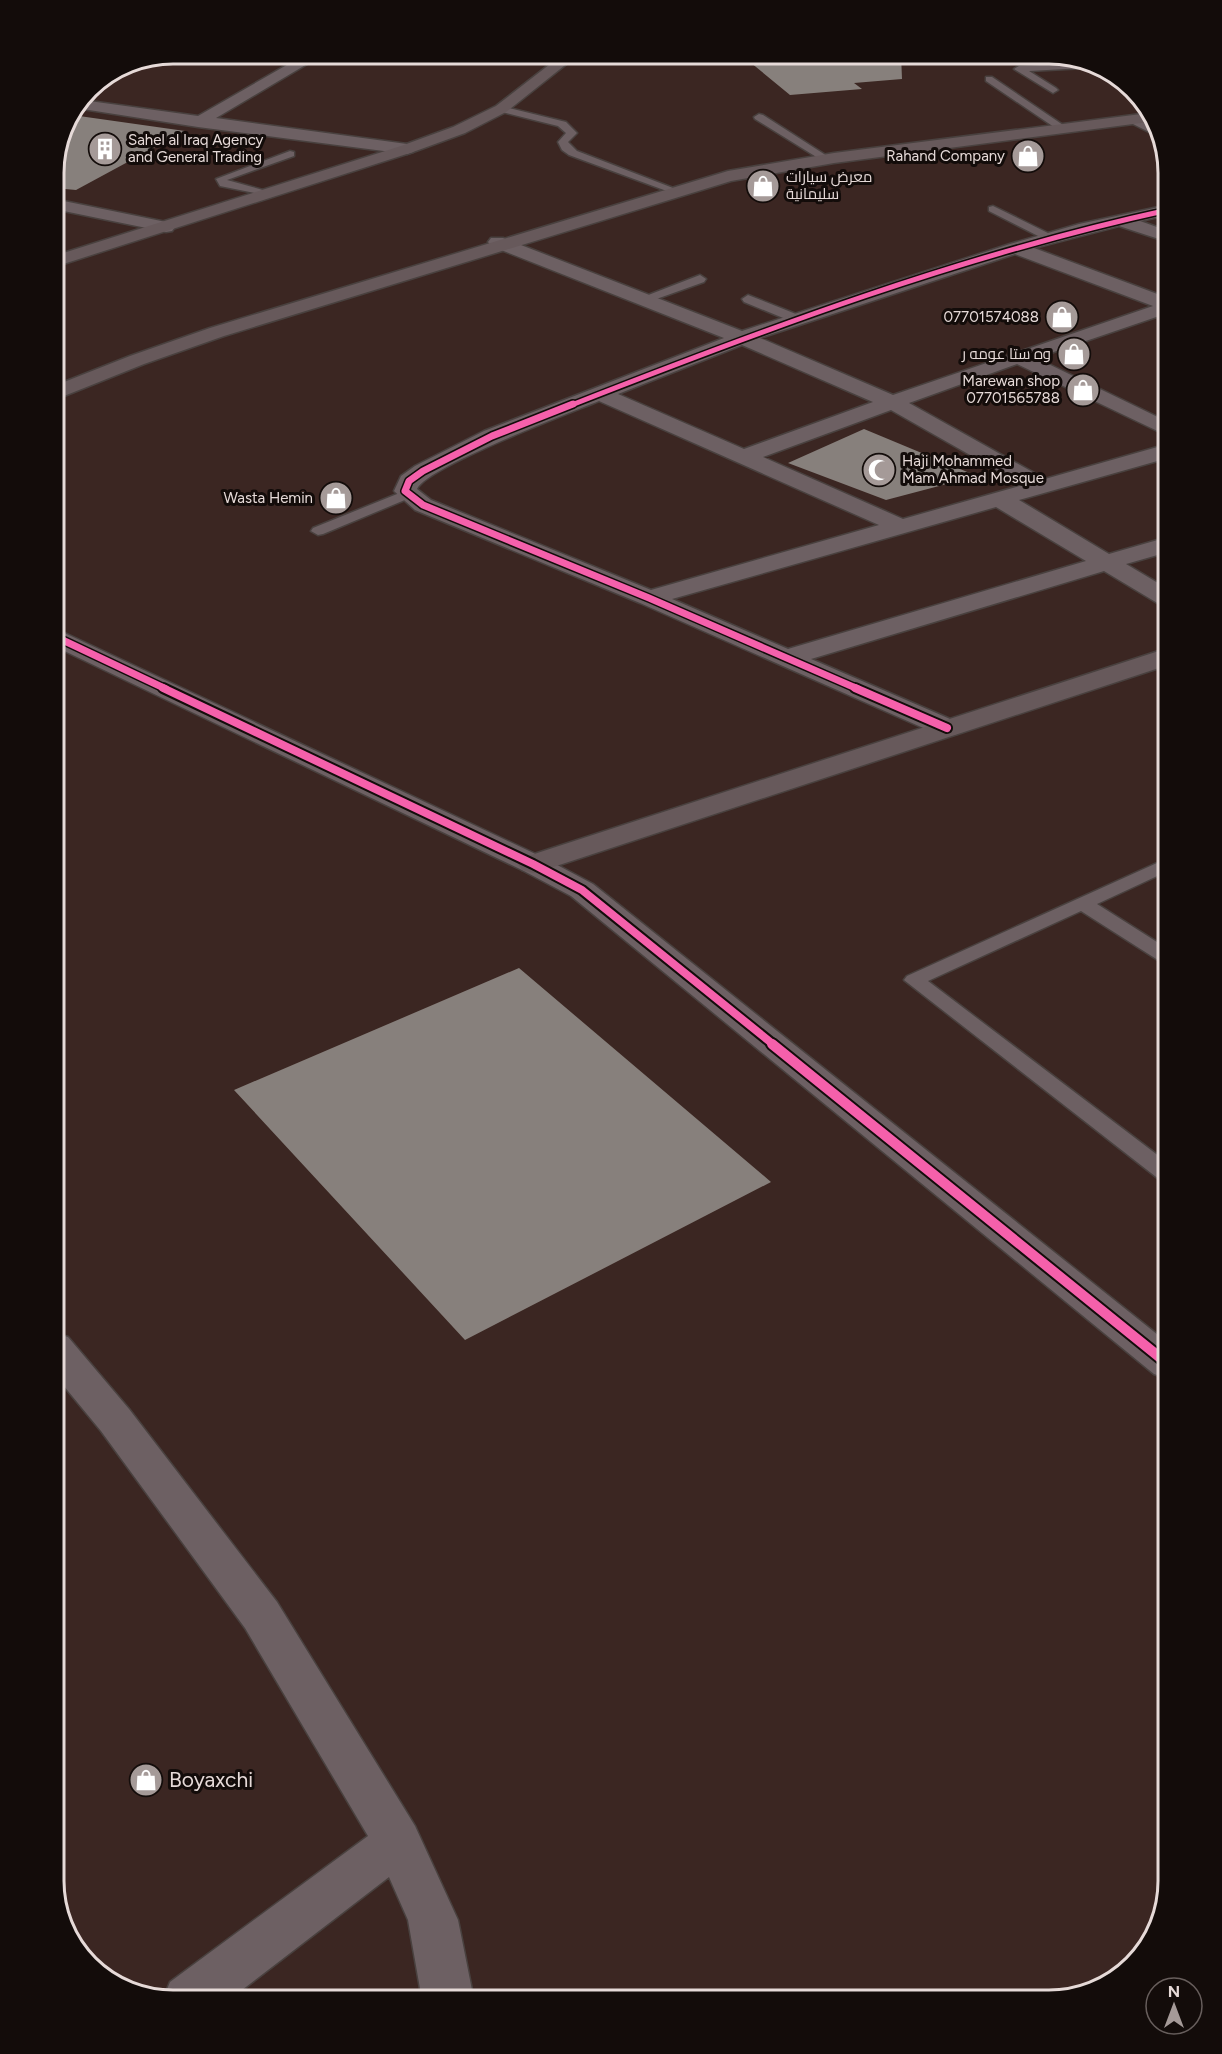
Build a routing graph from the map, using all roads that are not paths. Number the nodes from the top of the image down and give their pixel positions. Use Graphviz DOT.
graph roads {
  1 [pos="298,65"];
  2 [pos="559,65"];
  3 [pos="1065,66"];
  4 [pos="989,79"];
  5 [pos="1053,90"];
  6 [pos="89,105"];
  7 [pos="501,109"];
  8 [pos="759,117"];
  9 [pos="1141,117"];
  10 [pos="198,122"];
  11 [pos="1058,125"];
  12 [pos="407,149"];
  13 [pos="290,154"];
  14 [pos="828,156"];
  15 [pos="665,191"];
  16 [pos="266,194"];
  17 [pos="65,206"];
  18 [pos="993,209"];
  19 [pos="1158,212"];
  20 [pos="1119,220"];
  21 [pos="166,227"];
  22 [pos="1158,234"];
  23 [pos="1050,238"];
  24 [pos="502,243"];
  25 [pos="1016,248"];
  26 [pos="65,259"];
  27 [pos="700,279"];
  28 [pos="644,299"];
  29 [pos="748,299"];
  30 [pos="1158,302"];
  31 [pos="1158,309"];
  32 [pos="796,319"];
  33 [pos="742,338"];
  34 [pos="170,344"];
  35 [pos="1018,357"];
  36 [pos="65,380"];
  37 [pos="65,389"];
  38 [pos="598,393"];
  39 [pos="892,402"];
  40 [pos="1158,425"];
  41 [pos="1158,454"];
  42 [pos="743,457"];
  43 [pos="1140,459"];
  44 [pos="1158,468"];
  45 [pos="1042,486"];
  46 [pos="407,494"];
  47 [pos="998,498"];
  48 [pos="900,525"];
  49 [pos="318,531"];
  50 [pos="1158,547"];
  51 [pos="1107,562"];
  52 [pos="1158,593"];
  53 [pos="649,598"];
  54 [pos="65,641"];
  55 [pos="786,658"];
  56 [pos="1158,659"];
  57 [pos="947,728"];
  58 [pos="533,864"];
  59 [pos="1158,869"];
  60 [pos="1082,903"];
  61 [pos="1158,952"];
  62 [pos="1158,1167"];
  63 [pos="1158,1356"];
  64 [pos="64,1359"];
  65 [pos="398,1842"];
  66 [pos="203,1989"];
  67 [pos="446,1989"];
  1 -- 10 [label="street"];
  2 -- 7 [label="street"];
  3 -- 5 [label="lane"];
  4 -- 11 [label="lane"];
  6 -- 10 [label="street"];
  7 -- 12 [label="street"];
  7 -- 15 [label="lane"];
  8 -- 14 [label="lane"];
  9 -- 11 [label="street"];
  9 -- 14 [label="street"];
  10 -- 12 [label="street"];
  11 -- 14 [label="street"];
  12 -- 16 [label="street"];
  13 -- 16 [label="lane"];
  14 -- 15 [label="street"];
  15 -- 24 [label="street"];
  16 -- 21 [label="street"];
  17 -- 21 [label="street"];
  18 -- 23 [label="lane"];
  19 -- 20 [label="street"];
  20 -- 22 [label="street"];
  20 -- 23 [label="street"];
  21 -- 26 [label="street"];
  23 -- 25 [label="street"];
  24 -- 28 [label="street"];
  24 -- 34 [label="street"];
  25 -- 30 [label="street"];
  25 -- 32 [label="street"];
  27 -- 28 [label="lane"];
  28 -- 33 [label="street"];
  29 -- 32 [label="lane"];
  31 -- 35 [label="street"];
  32 -- 33 [label="street"];
  33 -- 38 [label="street"];
  33 -- 39 [label="street"];
  34 -- 36 [label="street"];
  34 -- 37 [label="street"];
  35 -- 39 [label="street"];
  35 -- 40 [label="street"];
  38 -- 42 [label="street"];
  38 -- 46 [label="street"];
  39 -- 42 [label="street"];
  39 -- 45 [label="street"];
  41 -- 43 [label="street"];
  42 -- 48 [label="street"];
  43 -- 44 [label="street"];
  43 -- 45 [label="street"];
  45 -- 47 [label="street"];
  46 -- 49 [label="lane"];
  46 -- 53 [label="street"];
  47 -- 48 [label="street"];
  47 -- 51 [label="street"];
  48 -- 53 [label="street"];
  50 -- 51 [label="street"];
  51 -- 52 [label="street"];
  51 -- 55 [label="street"];
  53 -- 55 [label="street"];
  54 -- 58 [label="street"];
  55 -- 57 [label="street"];
  56 -- 57 [label="street"];
  57 -- 58 [label="street"];
  58 -- 63 [label="street"];
  59 -- 60 [label="lane"];
  60 -- 61 [label="lane"];
  60 -- 62 [label="lane"];
  64 -- 65 [label="street"];
  65 -- 66 [label="street"];
  65 -- 67 [label="street"];
}
